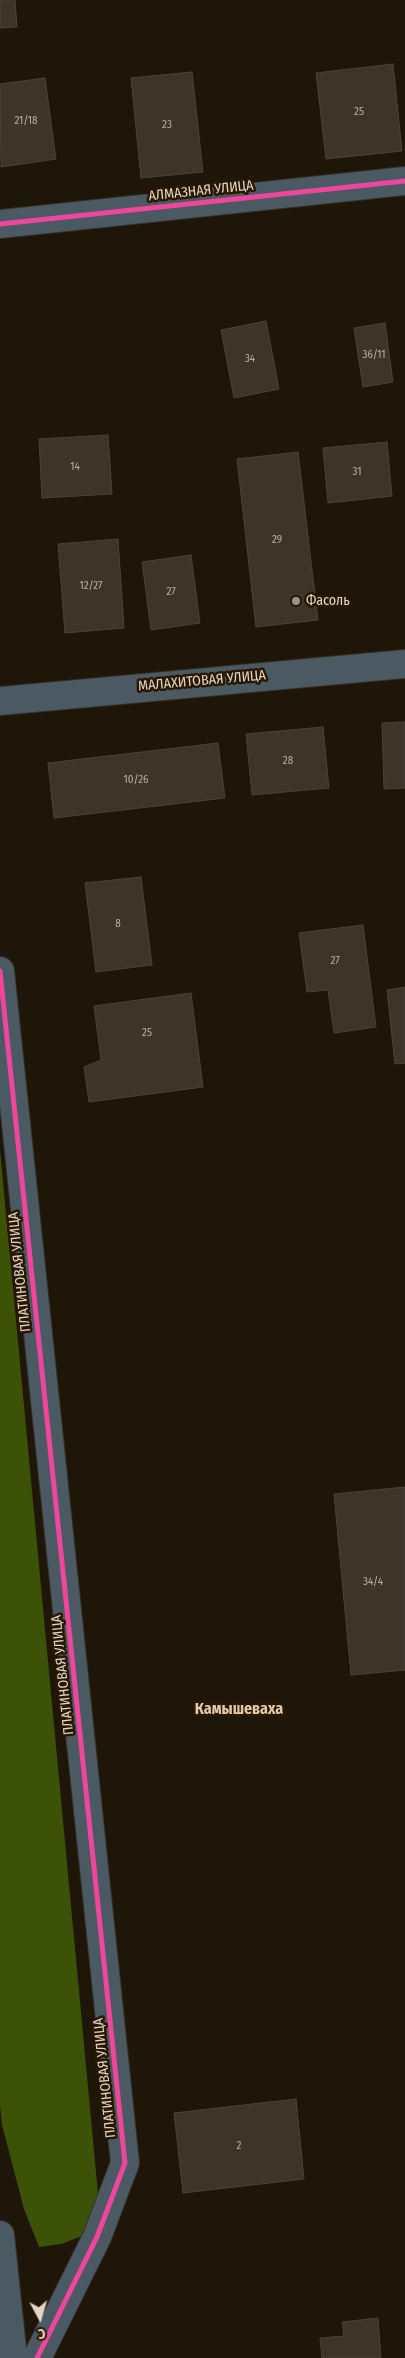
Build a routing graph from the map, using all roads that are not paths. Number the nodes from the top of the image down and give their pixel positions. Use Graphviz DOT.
graph roads {
  1 [pos="405,181"];
  2 [pos="0,224"];
  3 [pos="405,664"];
  4 [pos="0,701"];
  5 [pos="0,971"];
  6 [pos="0,2235"];
  7 [pos="13,2358"];
  8 [pos="37,2358"];
  1 -- 2 [label="street, АЛМАЗНАЯ УЛИЦА"];
  3 -- 4 [label="street, МАЛАХИТОВАЯ УЛИЦА"];
  5 -- 8 [label="street, ПЛАТИНОВАЯ УЛИЦА"];
  6 -- 7 [label="street"];
}
